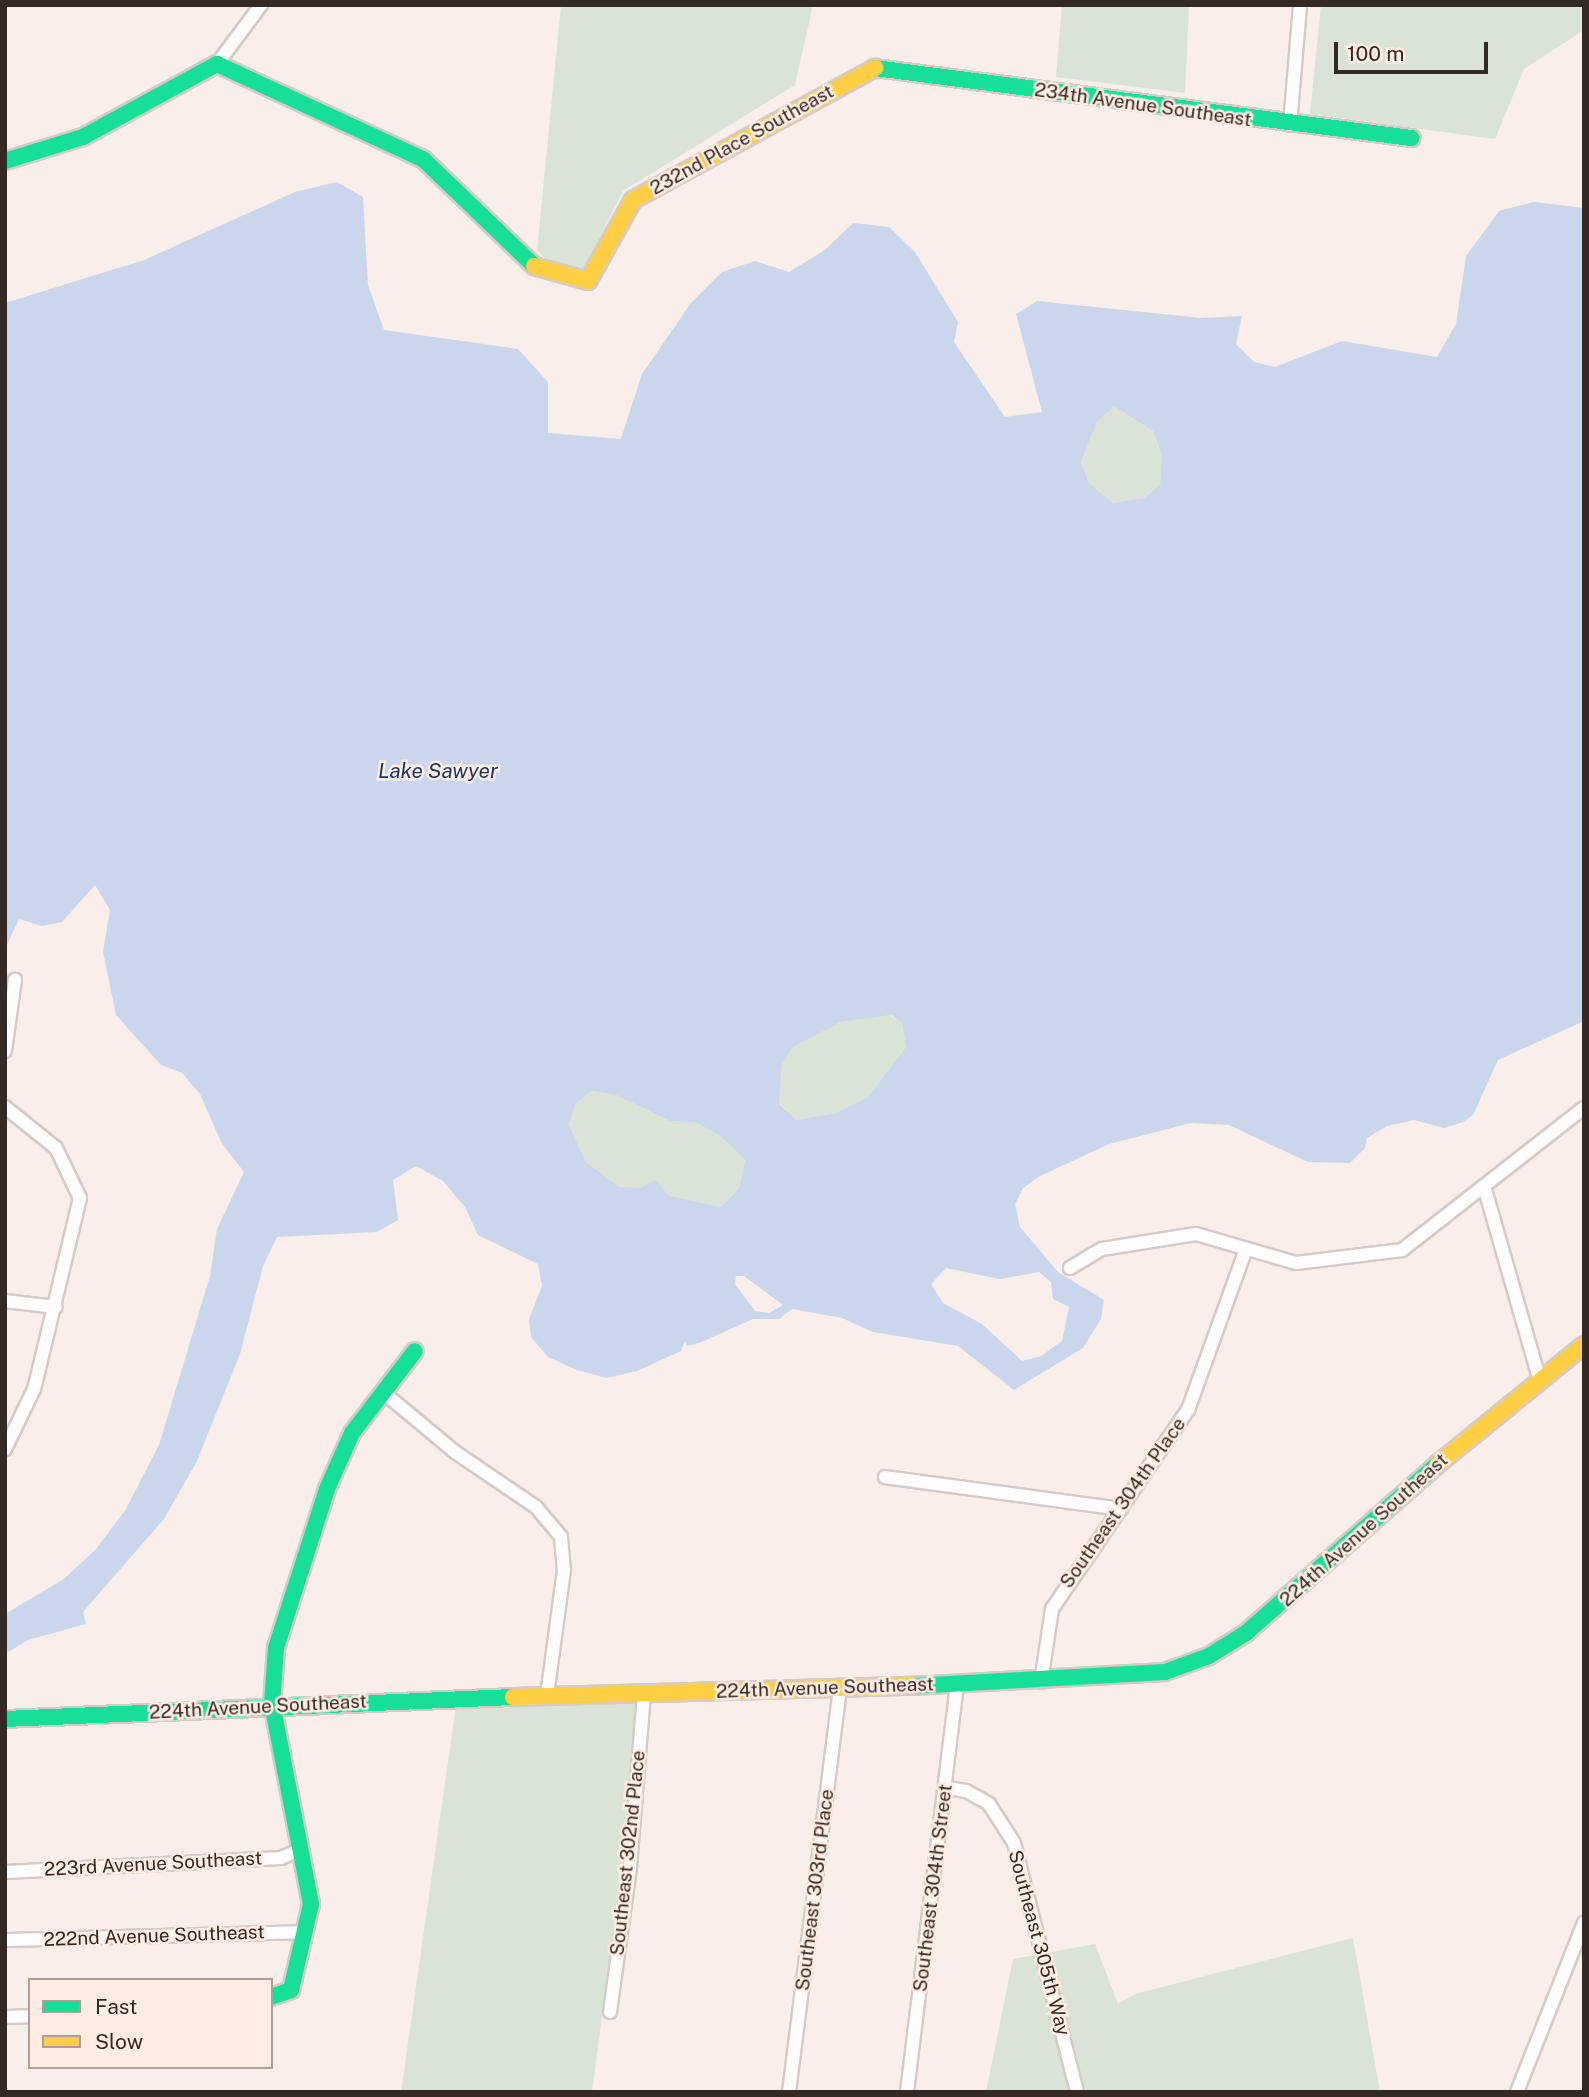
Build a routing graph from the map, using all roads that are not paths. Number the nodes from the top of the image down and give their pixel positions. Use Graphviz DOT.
graph roads {
  1 [pos="261,5"];
  2 [pos="1300,5"];
  3 [pos="217,64"];
  4 [pos="876,68"];
  5 [pos="1290,125"];
  6 [pos="1410,138"];
  7 [pos="5,161"];
  8 [pos="15,980"];
  9 [pos="5,1051"];
  10 [pos="5,1107"];
  11 [pos="1584,1108"];
  12 [pos="1484,1186"];
  13 [pos="1246,1249"];
  14 [pos="1070,1268"];
  15 [pos="5,1301"];
  16 [pos="56,1307"];
  17 [pos="1584,1345"];
  18 [pos="415,1350"];
  19 [pos="1539,1378"];
  20 [pos="383,1392"];
  21 [pos="5,1449"];
  22 [pos="885,1477"];
  23 [pos="1121,1509"];
  24 [pos="1041,1682"];
  25 [pos="957,1684"];
  26 [pos="840,1688"];
  27 [pos="644,1694"];
  28 [pos="547,1696"];
  29 [pos="272,1704"];
  30 [pos="5,1719"];
  31 [pos="947,1788"];
  32 [pos="299,1850"];
  33 [pos="5,1872"];
  34 [pos="1584,1923"];
  35 [pos="302,1932"];
  36 [pos="5,1940"];
  37 [pos="276,1996"];
  38 [pos="610,2012"];
  39 [pos="28,2016"];
  40 [pos="5,2017"];
  41 [pos="789,2092"];
  42 [pos="907,2092"];
  43 [pos="1077,2092"];
  44 [pos="1517,2092"];
  1 -- 3 [label="street"];
  2 -- 5 [label="street"];
  3 -- 4 [label="street, 232nd Place Southeast"];
  3 -- 7 [label="street"];
  4 -- 5 [label="street, 234th Avenue Southeast"];
  5 -- 6 [label="street, 234th Avenue Southeast"];
  8 -- 9 [label="street"];
  10 -- 16 [label="street"];
  11 -- 12 [label="street"];
  12 -- 13 [label="street"];
  12 -- 19 [label="street"];
  13 -- 14 [label="street"];
  13 -- 23 [label="street, Southeast 304th Place"];
  15 -- 16 [label="street"];
  16 -- 21 [label="street"];
  17 -- 19 [label="street, 224th Avenue Southeast"];
  18 -- 20 [label="street"];
  19 -- 24 [label="street, 224th Avenue Southeast"];
  20 -- 28 [label="street"];
  20 -- 29 [label="street"];
  22 -- 23 [label="street"];
  23 -- 24 [label="street, Southeast 304th Place"];
  24 -- 25 [label="street, 224th Avenue Southeast"];
  25 -- 26 [label="street, 224th Avenue Southeast"];
  25 -- 31 [label="street, Southeast 304th Street"];
  26 -- 27 [label="street, 224th Avenue Southeast"];
  26 -- 41 [label="street, Southeast 303rd Place"];
  27 -- 28 [label="street, 224th Avenue Southeast"];
  27 -- 38 [label="street, Southeast 302nd Place"];
  28 -- 29 [label="street, 224th Avenue Southeast"];
  29 -- 30 [label="street, 224th Avenue Southeast"];
  29 -- 32 [label="street"];
  31 -- 42 [label="street, Southeast 304th Street"];
  31 -- 43 [label="street, Southeast 305th Way"];
  32 -- 33 [label="street, 223rd Avenue Southeast"];
  32 -- 35 [label="street"];
  34 -- 44 [label="street"];
  35 -- 36 [label="street, 222nd Avenue Southeast"];
  35 -- 37 [label="street"];
  39 -- 40 [label="street"];
}
